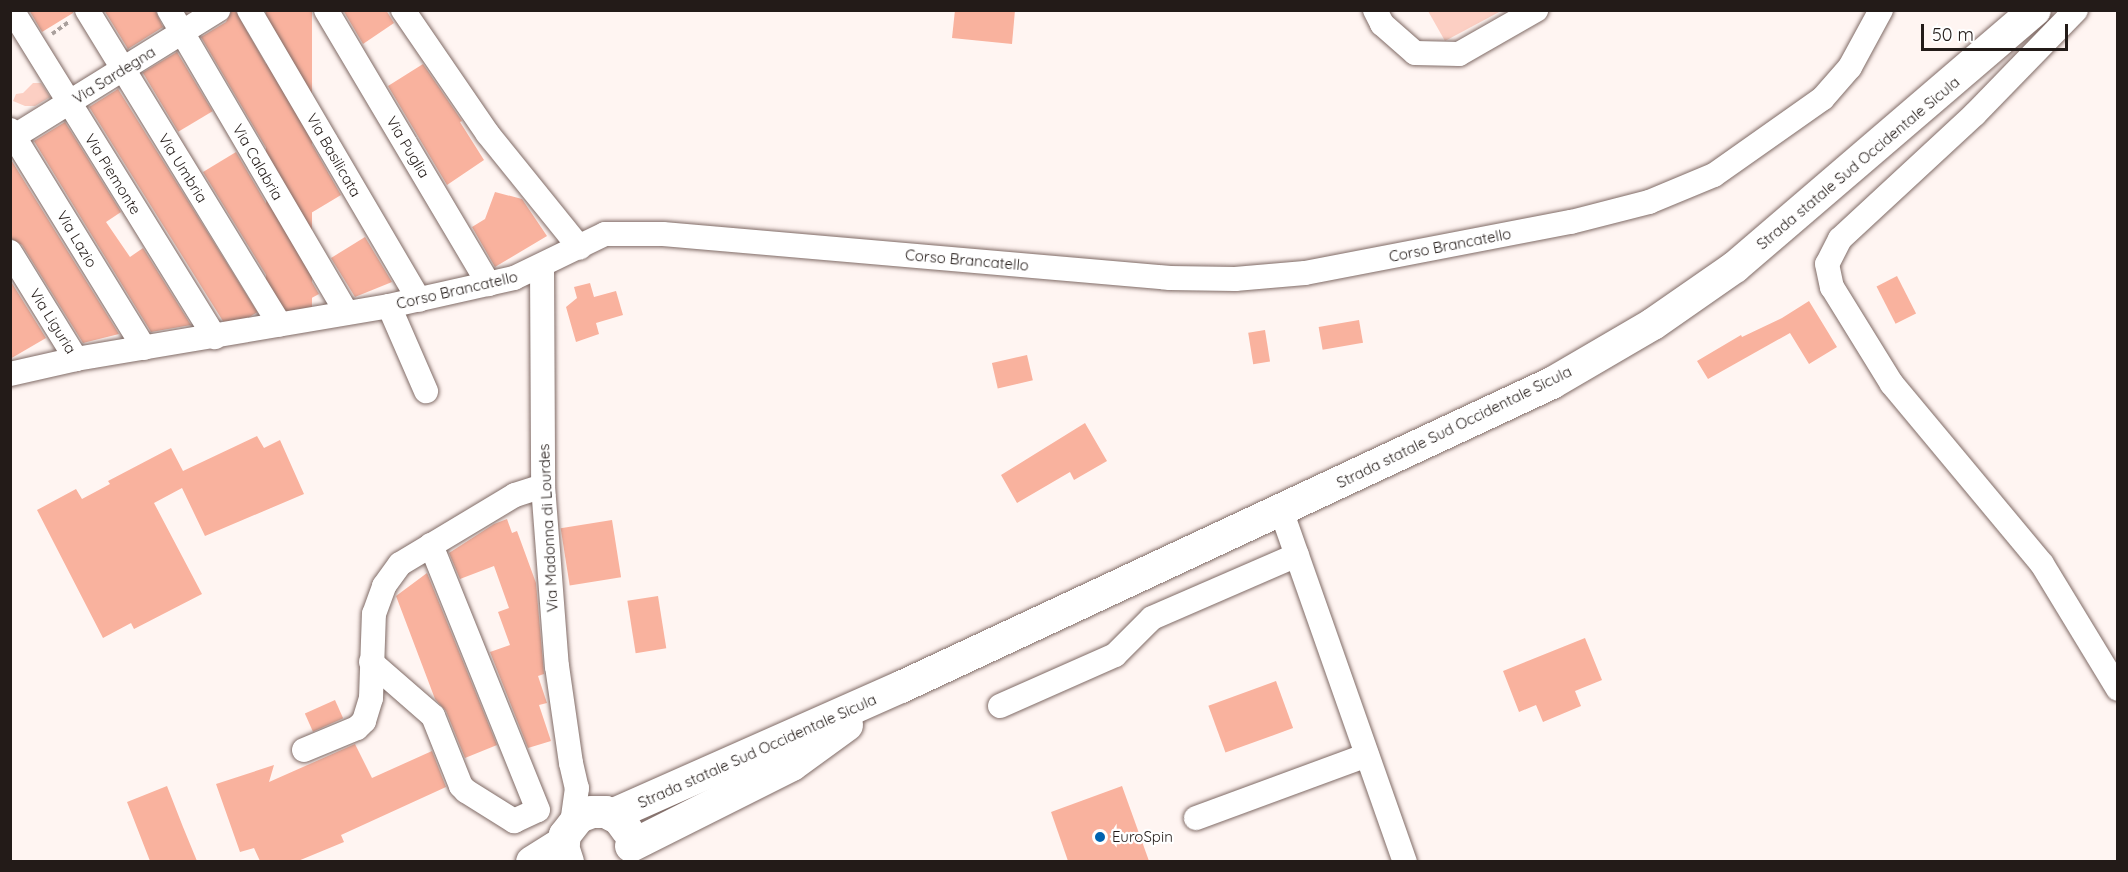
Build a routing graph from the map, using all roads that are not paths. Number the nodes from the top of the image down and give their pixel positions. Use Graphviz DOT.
graph roads {
  1 [pos="12,10"];
  2 [pos="87,10"];
  3 [pos="169,10"];
  4 [pos="218,10"];
  5 [pos="249,10"];
  6 [pos="326,10"];
  7 [pos="403,10"];
  8 [pos="1375,10"];
  9 [pos="1536,10"];
  10 [pos="2035,10"];
  11 [pos="2076,10"];
  12 [pos="1877,17"];
  13 [pos="182,32"];
  14 [pos="123,69"];
  15 [pos="69,102"];
  16 [pos="12,135"];
  17 [pos="580,248"];
  18 [pos="10,252"];
  19 [pos="542,266"];
  20 [pos="489,284"];
  21 [pos="419,300"];
  22 [pos="389,306"];
  23 [pos="347,313"];
  24 [pos="280,325"];
  25 [pos="215,337"];
  26 [pos="144,348"];
  27 [pos="76,359"];
  28 [pos="10,374"];
  29 [pos="426,391"];
  30 [pos="543,486"];
  31 [pos="1281,510"];
  32 [pos="431,545"];
  33 [pos="1297,555"];
  34 [pos="371,662"];
  35 [pos="901,687"];
  36 [pos="2118,689"];
  37 [pos="1000,705"];
  38 [pos="304,750"];
  39 [pos="1367,755"];
  40 [pos="1196,818"];
  41 [pos="583,830"];
  42 [pos="629,856"];
  43 [pos="532,861"];
  44 [pos="1405,861"];
  1 -- 15 [label="street, Via Piemonte"];
  2 -- 14 [label="street, Via Umbria"];
  3 -- 13 [label="street, Via Calabria"];
  4 -- 13 [label="street, Via Sardegna"];
  5 -- 21 [label="street, Via Basilicata"];
  6 -- 20 [label="street, Via Puglia"];
  7 -- 17 [label="street"];
  8 -- 9 [label="street"];
  10 -- 31 [label="main road, Strada statale Sud Occidentale Sicula"];
  11 -- 36 [label="street"];
  12 -- 17 [label="street, Corso Brancatello"];
  13 -- 14 [label="street, Via Sardegna"];
  13 -- 23 [label="street, Via Calabria"];
  14 -- 15 [label="street, Via Sardegna"];
  14 -- 24 [label="street, Via Umbria"];
  15 -- 16 [label="street, Via Sardegna"];
  15 -- 25 [label="street, Via Piemonte"];
  16 -- 26 [label="street, Via Lazio"];
  17 -- 19 [label="street, Corso Brancatello"];
  18 -- 27 [label="street, Via Liguria"];
  19 -- 20 [label="street, Corso Brancatello"];
  19 -- 30 [label="street, Via Madonna di Lourdes"];
  20 -- 21 [label="street, Corso Brancatello"];
  21 -- 22 [label="street, Corso Brancatello"];
  22 -- 23 [label="street, Corso Brancatello"];
  22 -- 29 [label="street"];
  23 -- 24 [label="street, Corso Brancatello"];
  24 -- 25 [label="street, Corso Brancatello"];
  25 -- 26 [label="street, Corso Brancatello"];
  26 -- 27 [label="street, Corso Brancatello"];
  27 -- 28 [label="street, Corso Brancatello"];
  30 -- 32 [label="street"];
  30 -- 41 [label="street, Via Madonna di Lourdes"];
  31 -- 33 [label="street"];
  31 -- 35 [label="main road, Strada statale Sud Occidentale Sicula"];
  32 -- 34 [label="street"];
  32 -- 34 [label="street"];
  33 -- 37 [label="street"];
  33 -- 39 [label="street"];
  34 -- 38 [label="street"];
  35 -- 41 [label="main road, Strada statale Sud Occidentale Sicula"];
  35 -- 42 [label="main road, Strada statale Sud Occidentale Sicula"];
  39 -- 40 [label="street"];
  39 -- 44 [label="street"];
  41 -- 42 [label="main road, Strada statale Sud Occidentale Sicula"];
  41 -- 43 [label="main road, Strada statale Sud Occidentale Sicula"];
}
